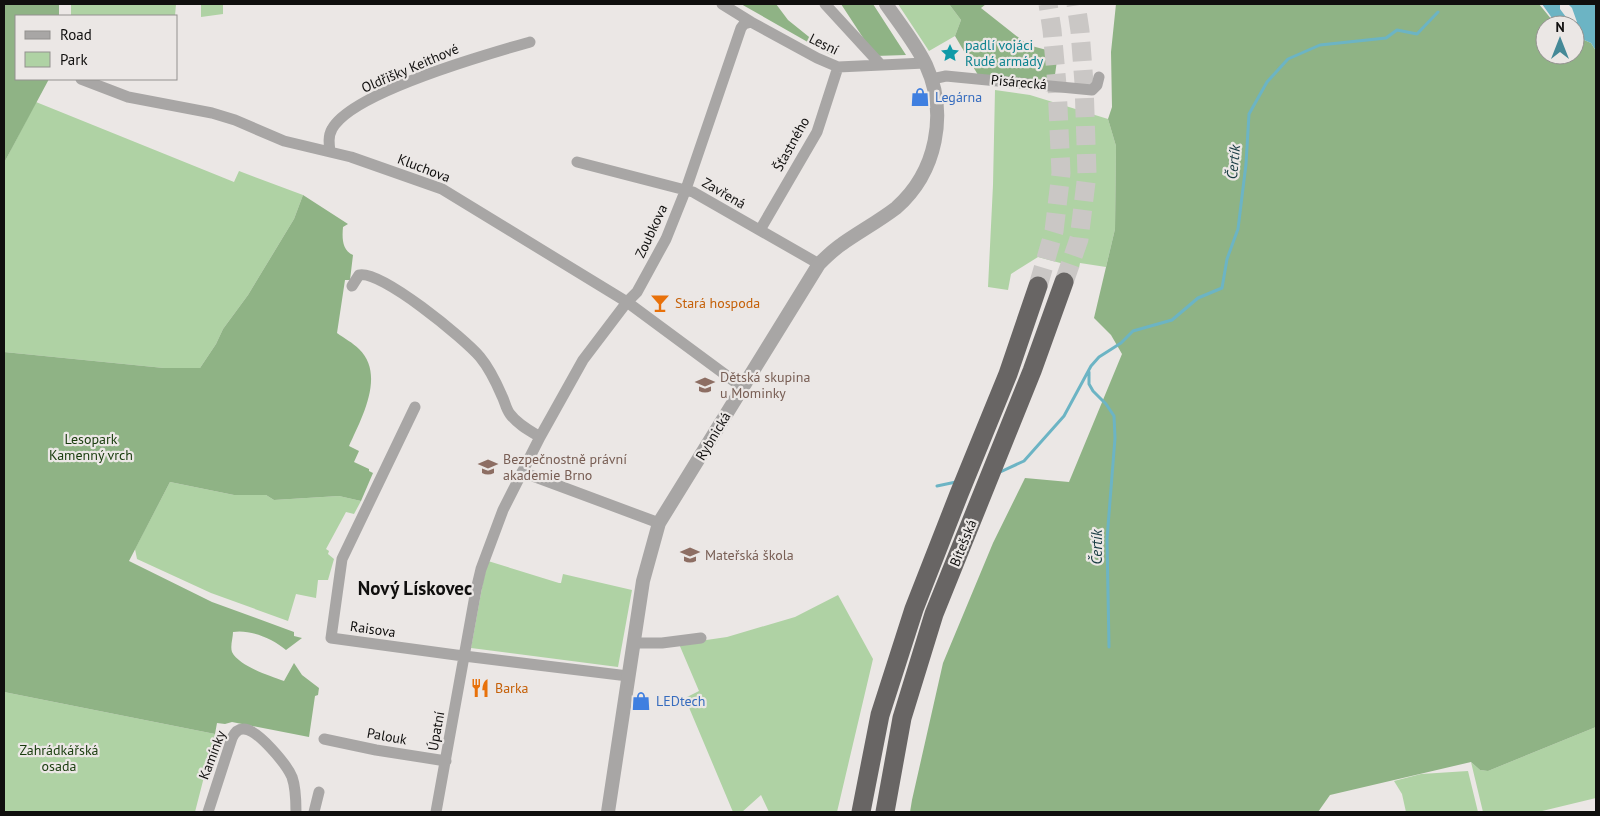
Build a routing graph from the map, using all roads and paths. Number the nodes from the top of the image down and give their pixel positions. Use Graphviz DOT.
graph roads {
  1 [pos="722,4"];
  2 [pos="825,4"];
  3 [pos="886,4"];
  4 [pos="751,22"];
  5 [pos="530,42"];
  6 [pos="924,63"];
  7 [pos="880,65"];
  8 [pos="838,67"];
  9 [pos="1099,77"];
  10 [pos="932,79"];
  11 [pos="84,80"];
  12 [pos="330,152"];
  13 [pos="578,162"];
  14 [pos="686,189"];
  15 [pos="760,230"];
  16 [pos="818,264"];
  17 [pos="1064,282"];
  18 [pos="352,286"];
  19 [pos="1038,286"];
  20 [pos="627,302"];
  21 [pos="742,387"];
  22 [pos="414,407"];
  23 [pos="540,436"];
  24 [pos="522,472"];
  25 [pos="659,523"];
  26 [pos="701,638"];
  27 [pos="633,643"];
  28 [pos="465,656"];
  29 [pos="628,676"];
  30 [pos="324,739"];
  31 [pos="446,761"];
  32 [pos="319,792"];
  33 [pos="208,812"];
  34 [pos="296,812"];
  35 [pos="314,812"];
  36 [pos="436,812"];
  37 [pos="608,812"];
  38 [pos="861,812"];
  39 [pos="885,812"];
  1 -- 4 [label="street, Lesní"];
  2 -- 7 [label="street"];
  3 -- 6 [label="street"];
  4 -- 8 [label="street, Lesní"];
  4 -- 14 [label="street, Zoubkova"];
  5 -- 12 [label="street, Oldřišky Keithové"];
  6 -- 7 [label="street, Lesní"];
  6 -- 10 [label="street, Rybnická"];
  7 -- 8 [label="street, Lesní"];
  8 -- 15 [label="street, Šťastného"];
  9 -- 10 [label="street, Pisárecká"];
  10 -- 16 [label="street, Rybnická"];
  11 -- 12 [label="street, Kluchova"];
  12 -- 20 [label="street, Kluchova"];
  13 -- 14 [label="street, Zavřená"];
  14 -- 15 [label="street, Zavřená"];
  14 -- 20 [label="street, Zoubkova"];
  15 -- 16 [label="street, Zavřená"];
  16 -- 21 [label="street, Rybnická"];
  17 -- 39 [label="highway, Bítešská"];
  18 -- 23 [label="street"];
  19 -- 38 [label="highway, Bítešská"];
  20 -- 21 [label="street, Kluchova"];
  20 -- 23 [label="street, Zoubkova"];
  21 -- 25 [label="street, Rybnická"];
  22 -- 28 [label="street, Raisova"];
  23 -- 24 [label="street, Zoubkova"];
  24 -- 25 [label="street"];
  24 -- 28 [label="street, Zoubkova"];
  25 -- 27 [label="street, Rybnická"];
  26 -- 27 [label="street"];
  27 -- 29 [label="street, Rybnická"];
  28 -- 29 [label="street, Raisova"];
  28 -- 31 [label="street, Úpatní"];
  29 -- 37 [label="street, Rybnická"];
  30 -- 31 [label="street, Palouk"];
  31 -- 36 [label="street, Úpatní"];
  32 -- 35 [label="street"];
  33 -- 34 [label="street, Kamínky"];
}
